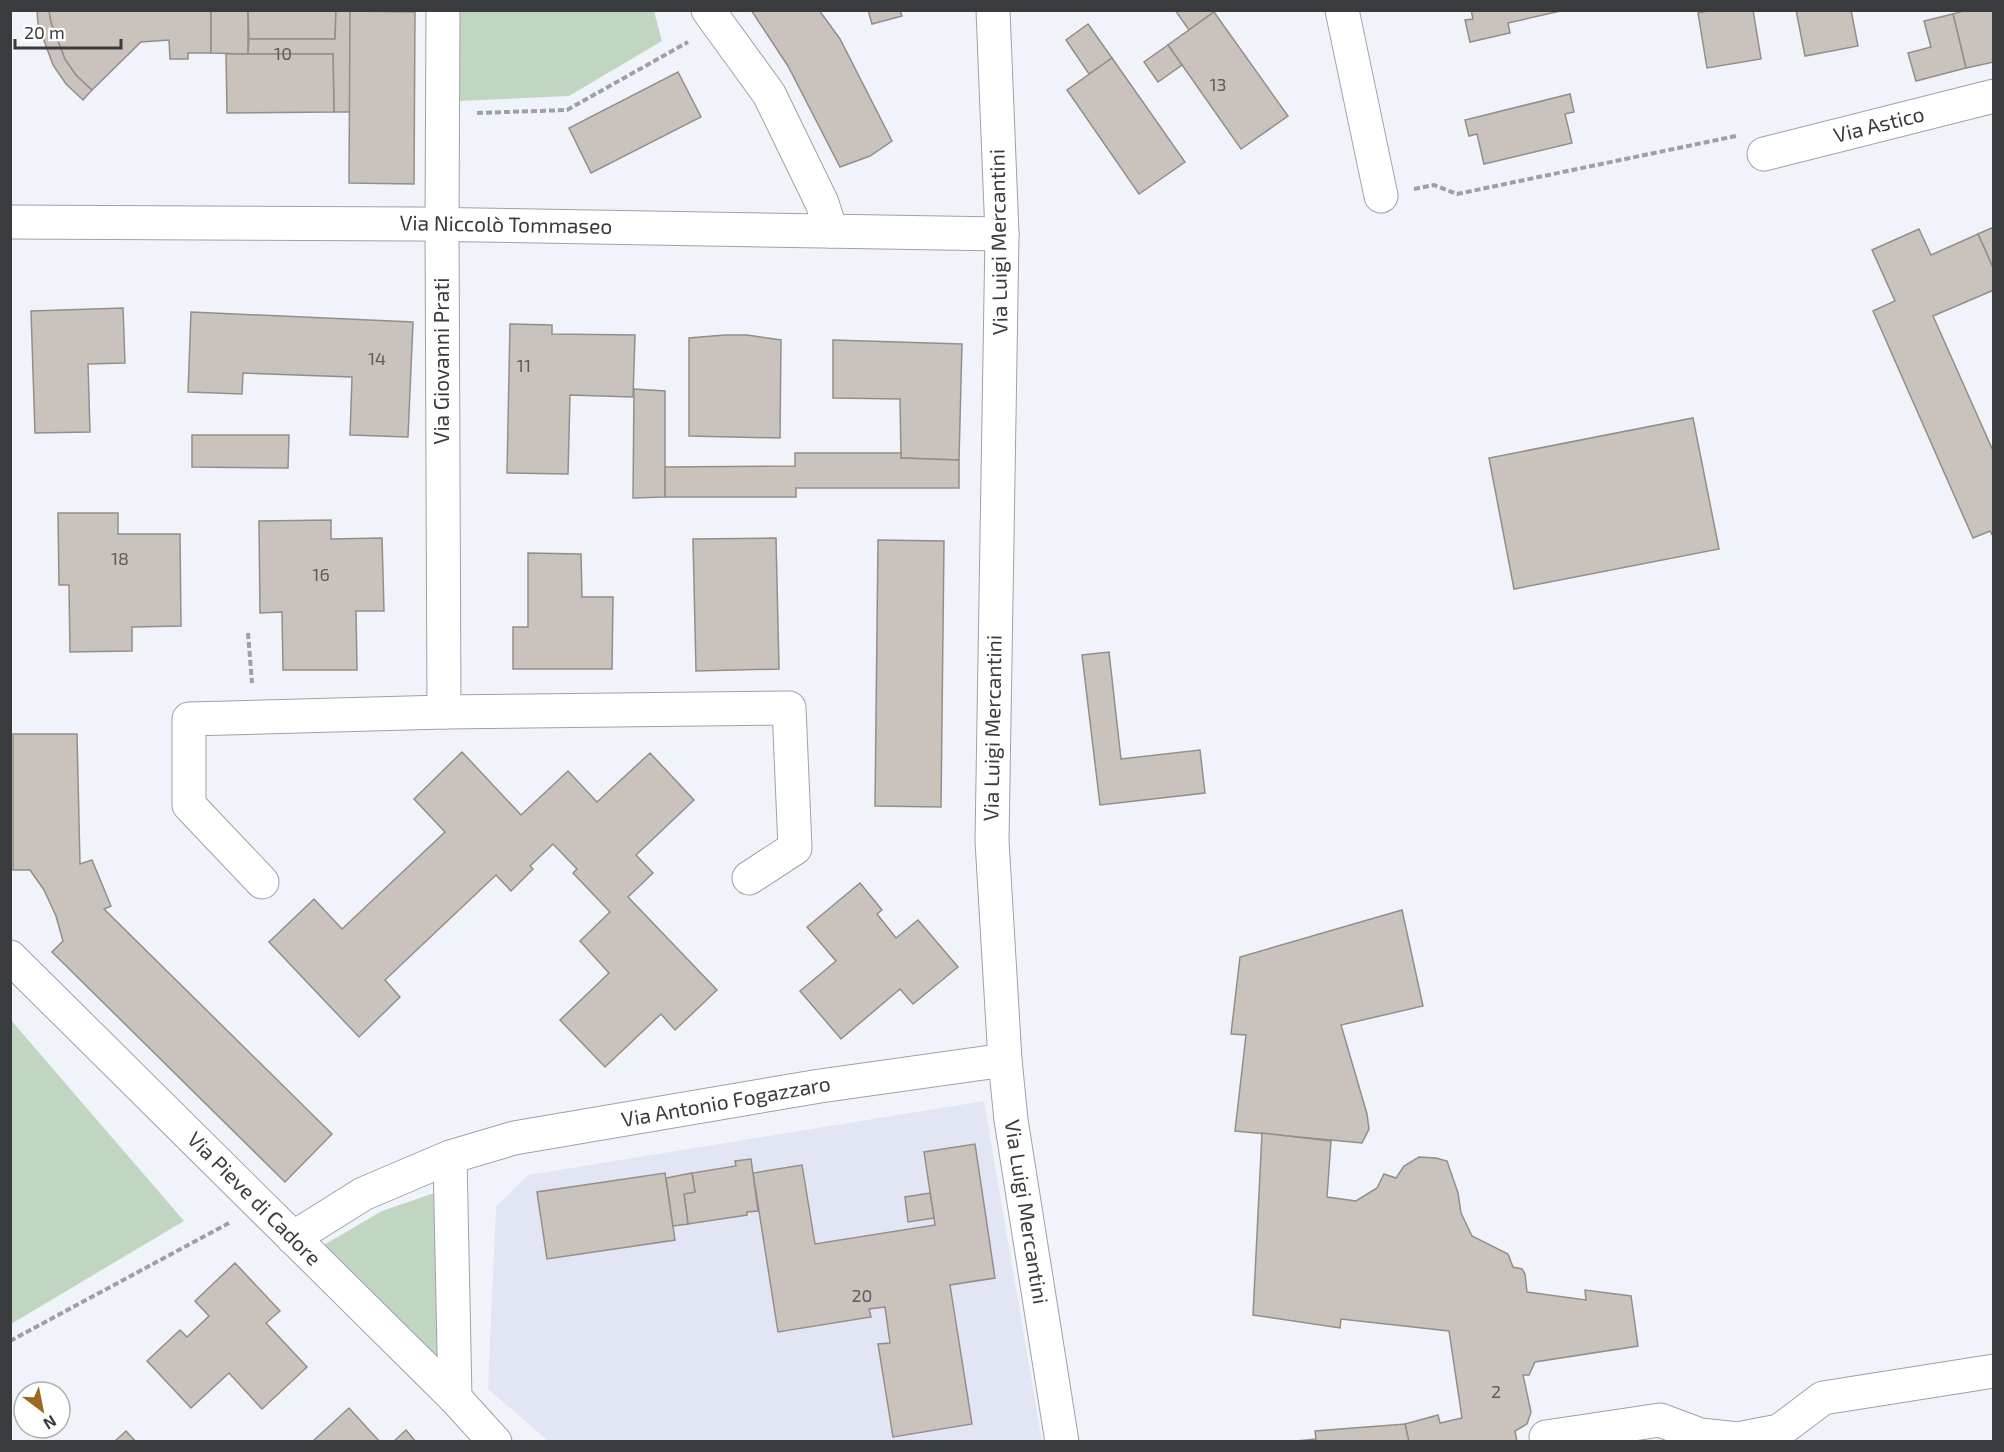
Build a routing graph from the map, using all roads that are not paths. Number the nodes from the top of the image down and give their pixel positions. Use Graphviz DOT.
graph roads {
  1 [pos="443,10"];
  2 [pos="993,10"];
  3 [pos="1342,10"];
  4 [pos="712,18"];
  5 [pos="1994,96"];
  6 [pos="1764,154"];
  7 [pos="1381,196"];
  8 [pos="10,222"];
  9 [pos="442,224"];
  10 [pos="831,231"];
  11 [pos="1002,234"];
  12 [pos="444,712"];
  13 [pos="749,878"];
  14 [pos="262,882"];
  15 [pos="10,957"];
  16 [pos="1005,1060"];
  17 [pos="450,1157"];
  18 [pos="293,1238"];
  19 [pos="1994,1371"];
  20 [pos="455,1398"];
  21 [pos="495,1442"];
  22 [pos="1062,1442"];
  23 [pos="1546,1442"];
  1 -- 9 [label="street, Via Giovanni Prati"];
  2 -- 11 [label="street, Via Luigi Mercantini"];
  3 -- 7 [label="street"];
  4 -- 10 [label="street"];
  5 -- 6 [label="street, Via Astico"];
  8 -- 9 [label="street, Via Niccolò Tommaseo"];
  9 -- 10 [label="street, Via Niccolò Tommaseo"];
  9 -- 12 [label="street, Via Giovanni Prati"];
  10 -- 11 [label="street, Via Niccolò Tommaseo"];
  11 -- 16 [label="street, Via Luigi Mercantini"];
  12 -- 13 [label="street"];
  12 -- 14 [label="street"];
  15 -- 18 [label="street, Via Pieve di Cadore"];
  16 -- 17 [label="street, Via Antonio Fogazzaro"];
  16 -- 22 [label="street, Via Luigi Mercantini"];
  17 -- 18 [label="street, Via Antonio Fogazzaro"];
  17 -- 20 [label="street"];
  18 -- 20 [label="street, Via Pieve di Cadore"];
  19 -- 23 [label="street"];
  20 -- 21 [label="street, Via Pieve di Cadore"];
}
